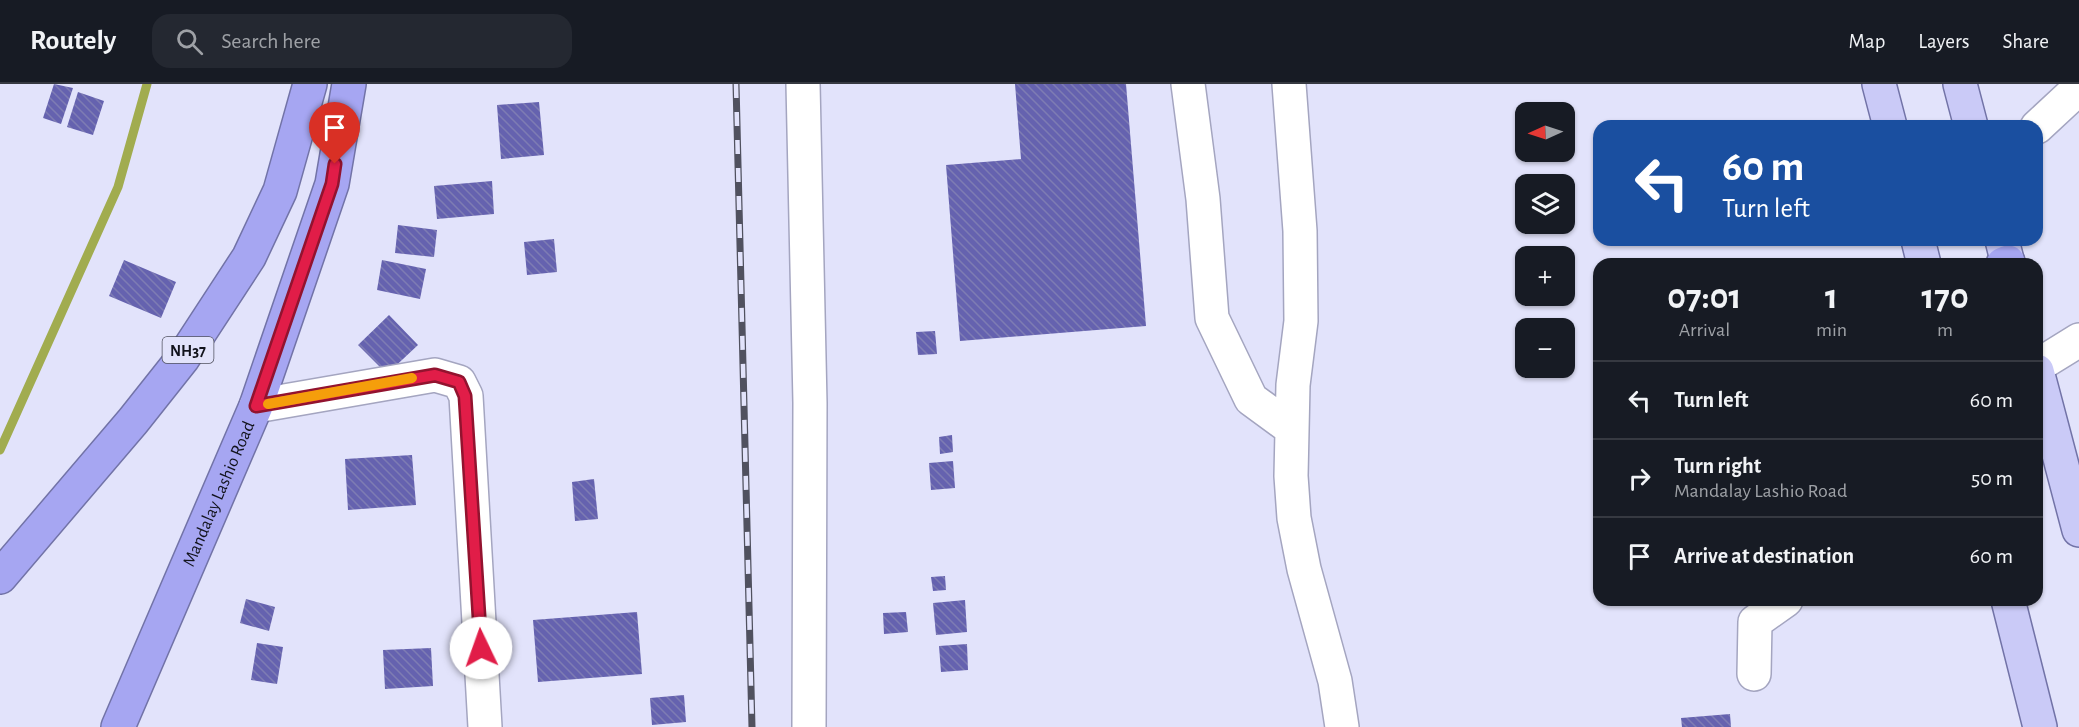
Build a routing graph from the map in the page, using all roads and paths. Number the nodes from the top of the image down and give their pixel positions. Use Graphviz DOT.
graph roads {
  1 [pos="310,84"];
  2 [pos="349,84"];
  3 [pos="802,84"];
  4 [pos="1188,84"];
  5 [pos="1289,84"];
  6 [pos="1879,84"];
  7 [pos="1960,84"];
  8 [pos="2079,88"];
  9 [pos="1888,120"];
  10 [pos="1969,120"];
  11 [pos="2043,121"];
  12 [pos="2079,340"];
  13 [pos="2043,362"];
  14 [pos="2043,394"];
  15 [pos="256,406"];
  16 [pos="1292,429"];
  17 [pos="2079,530"];
  18 [pos="0,577"];
  19 [pos="1778,606"];
  20 [pos="2010,606"];
  21 [pos="1754,674"];
  22 [pos="118,727"];
  23 [pos="485,727"];
  24 [pos="809,727"];
  25 [pos="1342,727"];
  26 [pos="2040,727"];
  1 -- 18 [label="highway, NH37"];
  2 -- 15 [label="highway, Mandalay Lashio Road"];
  3 -- 24 [label="street"];
  4 -- 16 [label="street"];
  5 -- 16 [label="street"];
  6 -- 9 [label="main road"];
  7 -- 10 [label="main road"];
  8 -- 11 [label="street"];
  12 -- 13 [label="street"];
  14 -- 17 [label="main road"];
  15 -- 22 [label="highway, Mandalay Lashio Road"];
  15 -- 23 [label="street"];
  16 -- 25 [label="street"];
  19 -- 21 [label="street"];
  20 -- 26 [label="main road"];
}
